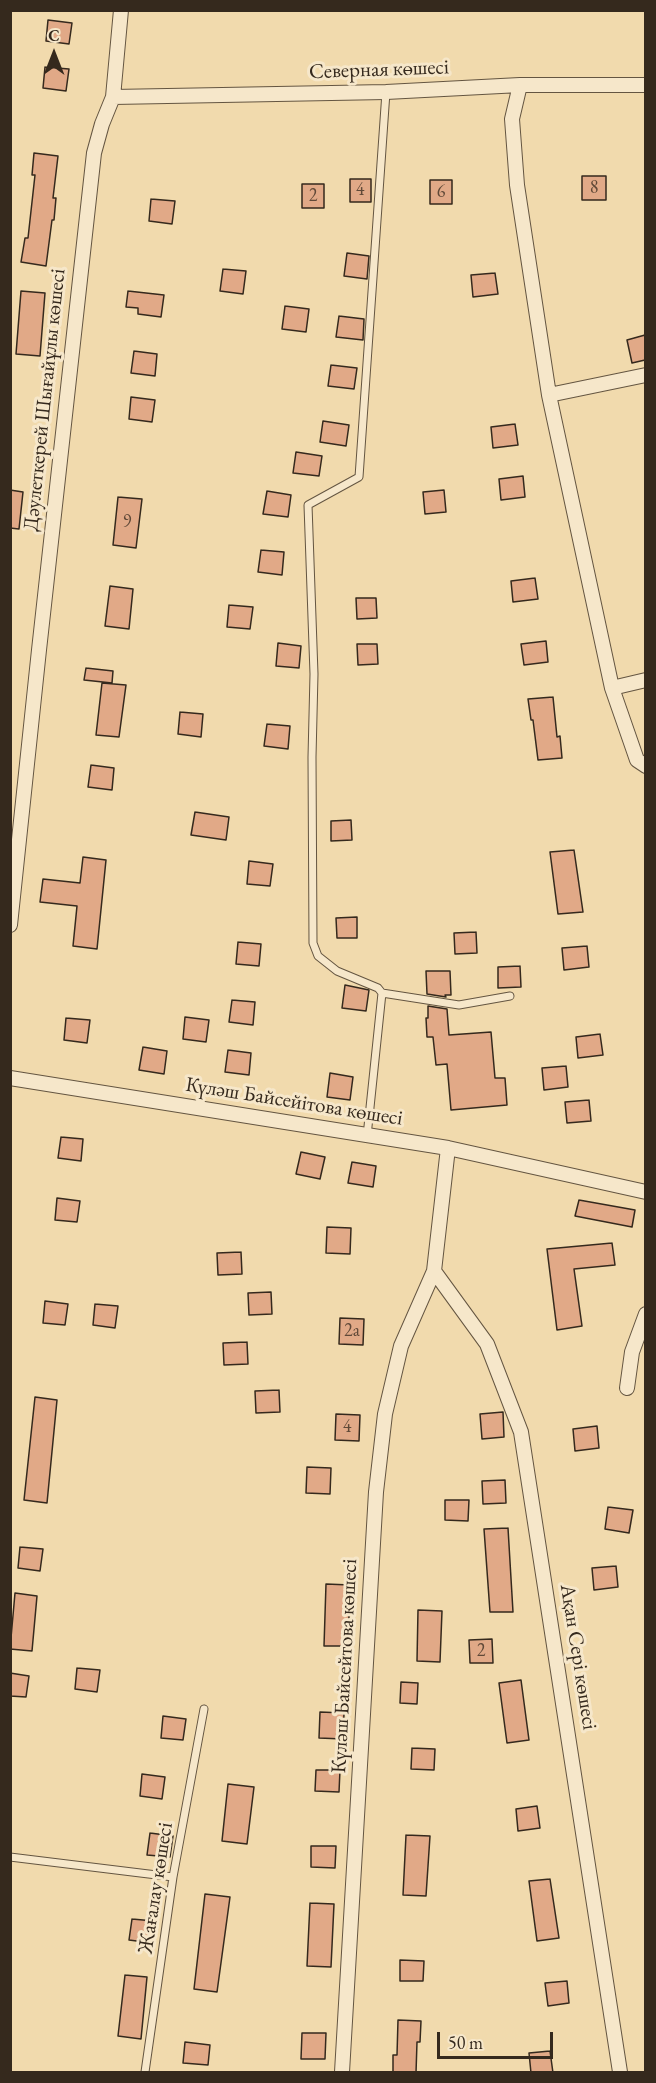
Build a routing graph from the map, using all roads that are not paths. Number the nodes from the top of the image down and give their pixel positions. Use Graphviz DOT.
graph roads {
  1 [pos="121,10"];
  2 [pos="519,85"];
  3 [pos="645,85"];
  4 [pos="386,92"];
  5 [pos="113,97"];
  6 [pos="645,375"];
  7 [pos="549,395"];
  8 [pos="645,680"];
  9 [pos="612,688"];
  10 [pos="641,763"];
  11 [pos="10,925"];
  12 [pos="382,993"];
  13 [pos="510,996"];
  14 [pos="10,1078"];
  15 [pos="367,1136"];
  16 [pos="448,1148"];
  17 [pos="645,1192"];
  18 [pos="434,1271"];
  19 [pos="645,1314"];
  20 [pos="627,1388"];
  21 [pos="204,1709"];
  22 [pos="10,1857"];
  23 [pos="172,1877"];
  24 [pos="146,2073"];
  25 [pos="342,2073"];
  26 [pos="620,2073"];
  1 -- 5 [label="street, Дәулеткерей Шығайұлы көшесі"];
  2 -- 3 [label="street, Северная көшесі"];
  2 -- 4 [label="street, Северная көшесі"];
  2 -- 7 [label="street"];
  4 -- 5 [label="street, Северная көшесі"];
  4 -- 12 [label="lane"];
  5 -- 11 [label="street, Дәулеткерей Шығайұлы көшесі"];
  6 -- 7 [label="street"];
  7 -- 9 [label="street"];
  8 -- 9 [label="street"];
  9 -- 10 [label="street"];
  12 -- 13 [label="lane"];
  12 -- 15 [label="lane"];
  14 -- 15 [label="street, Күләш Байсейітова көшесі"];
  15 -- 16 [label="street, Күләш Байсейітова көшесі"];
  16 -- 17 [label="street, Күләш Байсейітова көшесі"];
  16 -- 18 [label="street"];
  18 -- 25 [label="street, Күләш Байсейтова көшесі"];
  18 -- 26 [label="street, Ақан Сері көшесі"];
  19 -- 20 [label="street"];
  21 -- 23 [label="lane, Жағалау көшесі"];
  22 -- 23 [label="lane"];
  23 -- 24 [label="lane, Жағалау көшесі"];
}
